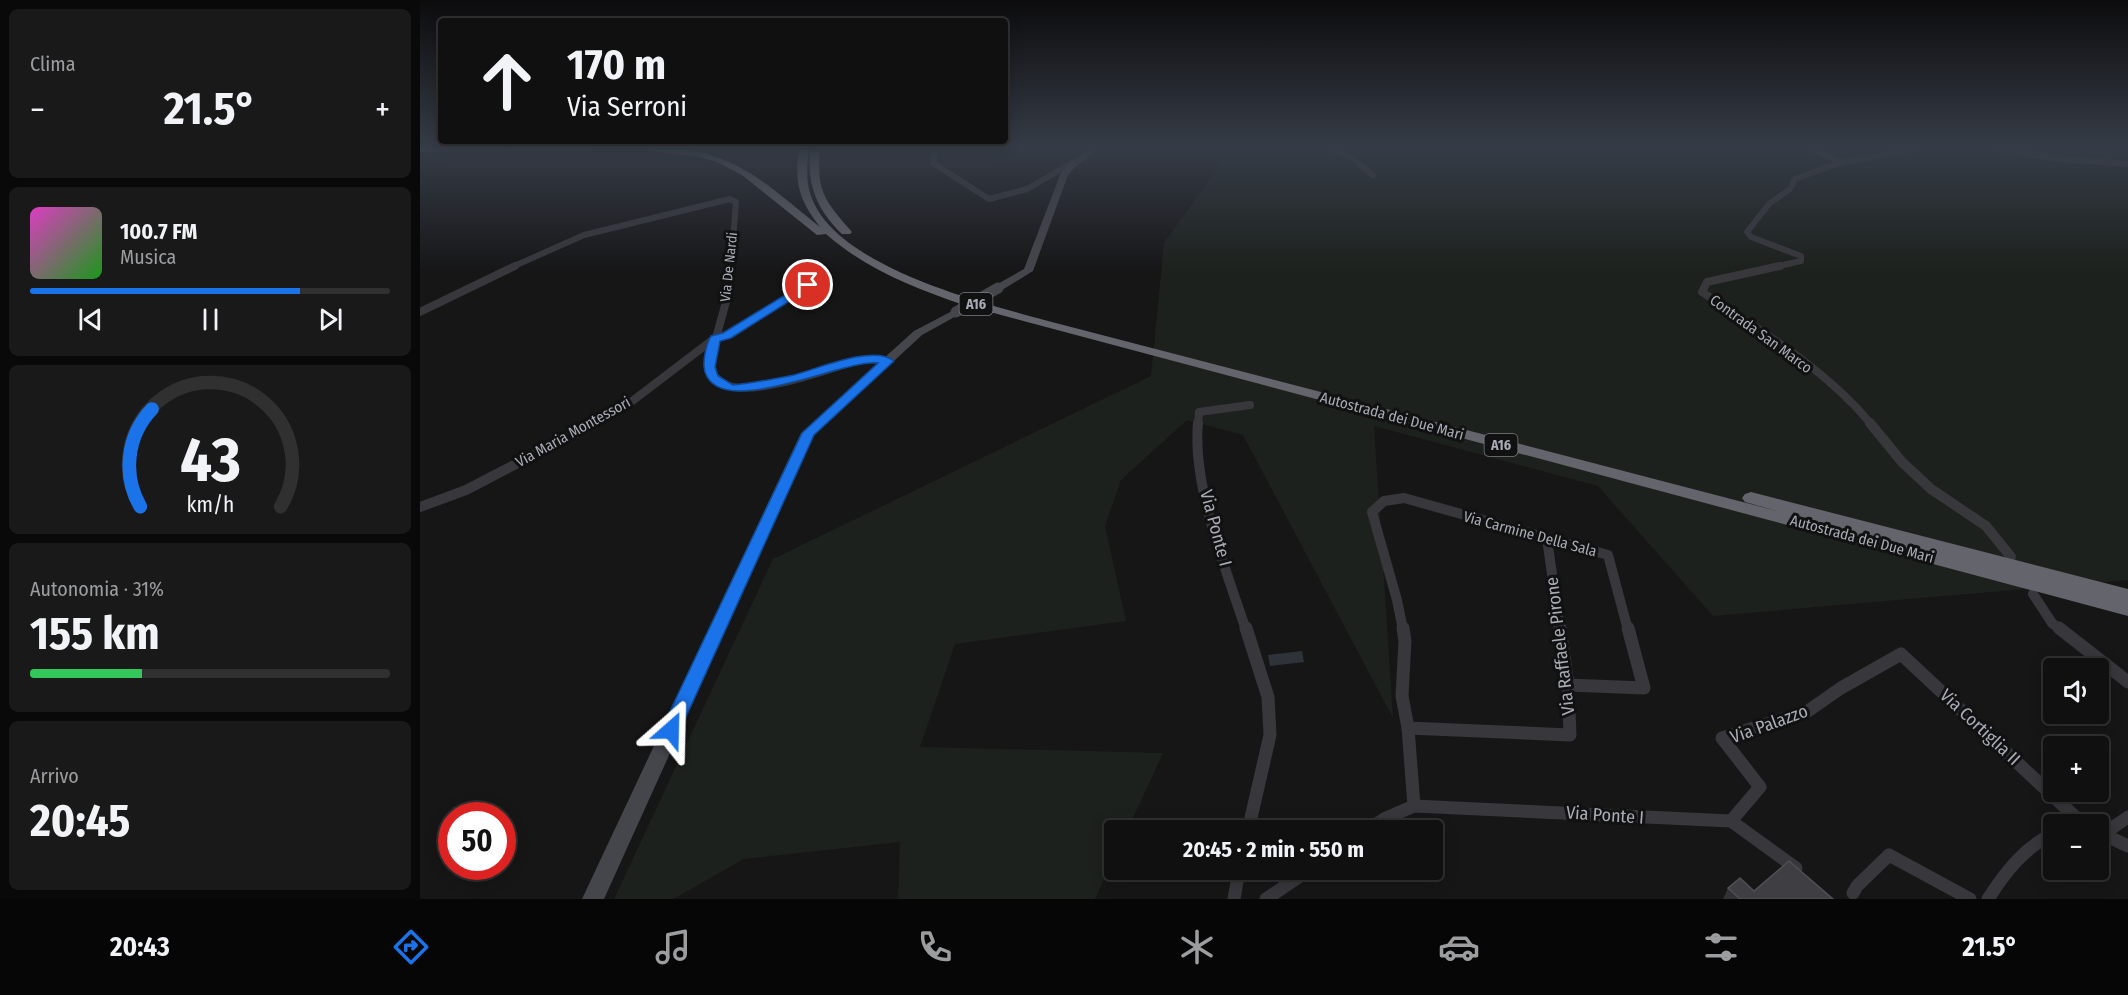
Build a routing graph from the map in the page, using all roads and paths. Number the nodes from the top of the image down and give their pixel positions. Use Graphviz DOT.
graph roads {
  1 [pos="764,189"];
  2 [pos="803,189"];
  3 [pos="973,189"];
  4 [pos="1027,189"];
  5 [pos="1059,189"];
  6 [pos="1790,189"];
  7 [pos="816,191"];
  8 [pos="808,285"];
  9 [pos="984,307"];
  10 [pos="420,312"];
  11 [pos="715,338"];
  12 [pos="888,361"];
  13 [pos="1230,368"];
  14 [pos="1250,405"];
  15 [pos="420,507"];
  16 [pos="1776,511"];
  17 [pos="1546,539"];
  18 [pos="2011,557"];
  19 [pos="2033,594"];
  20 [pos="2128,596"];
  21 [pos="2128,609"];
  22 [pos="1901,654"];
  23 [pos="2128,682"];
  24 [pos="1568,685"];
  25 [pos="1408,729"];
  26 [pos="1414,806"];
  27 [pos="2069,814"];
  28 [pos="2128,816"];
  29 [pos="1251,820"];
  30 [pos="1383,820"];
  31 [pos="1731,821"];
  32 [pos="2109,828"];
  33 [pos="2109,837"];
  34 [pos="2043,838"];
  35 [pos="2128,846"];
  36 [pos="1237,880"];
  37 [pos="1294,880"];
  38 [pos="1807,883"];
  39 [pos="1853,893"];
  40 [pos="593,899"];
  41 [pos="1233,899"];
  42 [pos="1266,899"];
  43 [pos="1970,899"];
  44 [pos="1988,899"];
  1 -- 9 [label="highway"];
  2 -- 9 [label="highway, Autostrada dei Due Mari / A16"];
  3 -- 4 [label="street"];
  5 -- 12 [label="main road, bridge"];
  6 -- 18 [label="street, Contrada San Marco"];
  7 -- 13 [label="highway, Autostrada dei Due Mari / A16"];
  8 -- 11 [label="street, Via Maria Montessori"];
  9 -- 13 [label="highway, Autostrada dei Due Mari / A16"];
  10 -- 11 [label="street, Via De Nardi"];
  11 -- 12 [label="street, Via De Nardi"];
  11 -- 15 [label="street, Via Maria Montessori"];
  12 -- 40 [label="main road"];
  13 -- 16 [label="highway, Autostrada dei Due Mari / A16"];
  14 -- 29 [label="street, Via Ponte I"];
  16 -- 20 [label="highway, Autostrada dei Due Mari / A16"];
  16 -- 21 [label="highway, Autostrada dei Due Mari / A16"];
  17 -- 24 [label="street, Via Raffaele Pirone"];
  17 -- 24 [label="street, Via Carmine Della Sala"];
  17 -- 25 [label="street, Via Carmine Della Sala"];
  19 -- 23 [label="street"];
  22 -- 27 [label="street, Via Cortiglia II"];
  22 -- 31 [label="street, Via Palazzo"];
  24 -- 25 [label="street, Via Raffaele Pirone"];
  25 -- 26 [label="street"];
  26 -- 30 [label="street, Via Ponte I"];
  26 -- 31 [label="street, Via Ponte I"];
  28 -- 32 [label="street"];
  31 -- 38 [label="street"];
  33 -- 35 [label="street"];
  34 -- 44 [label="street"];
  36 -- 41 [label="street"];
  37 -- 42 [label="street"];
  39 -- 43 [label="street"];
}
